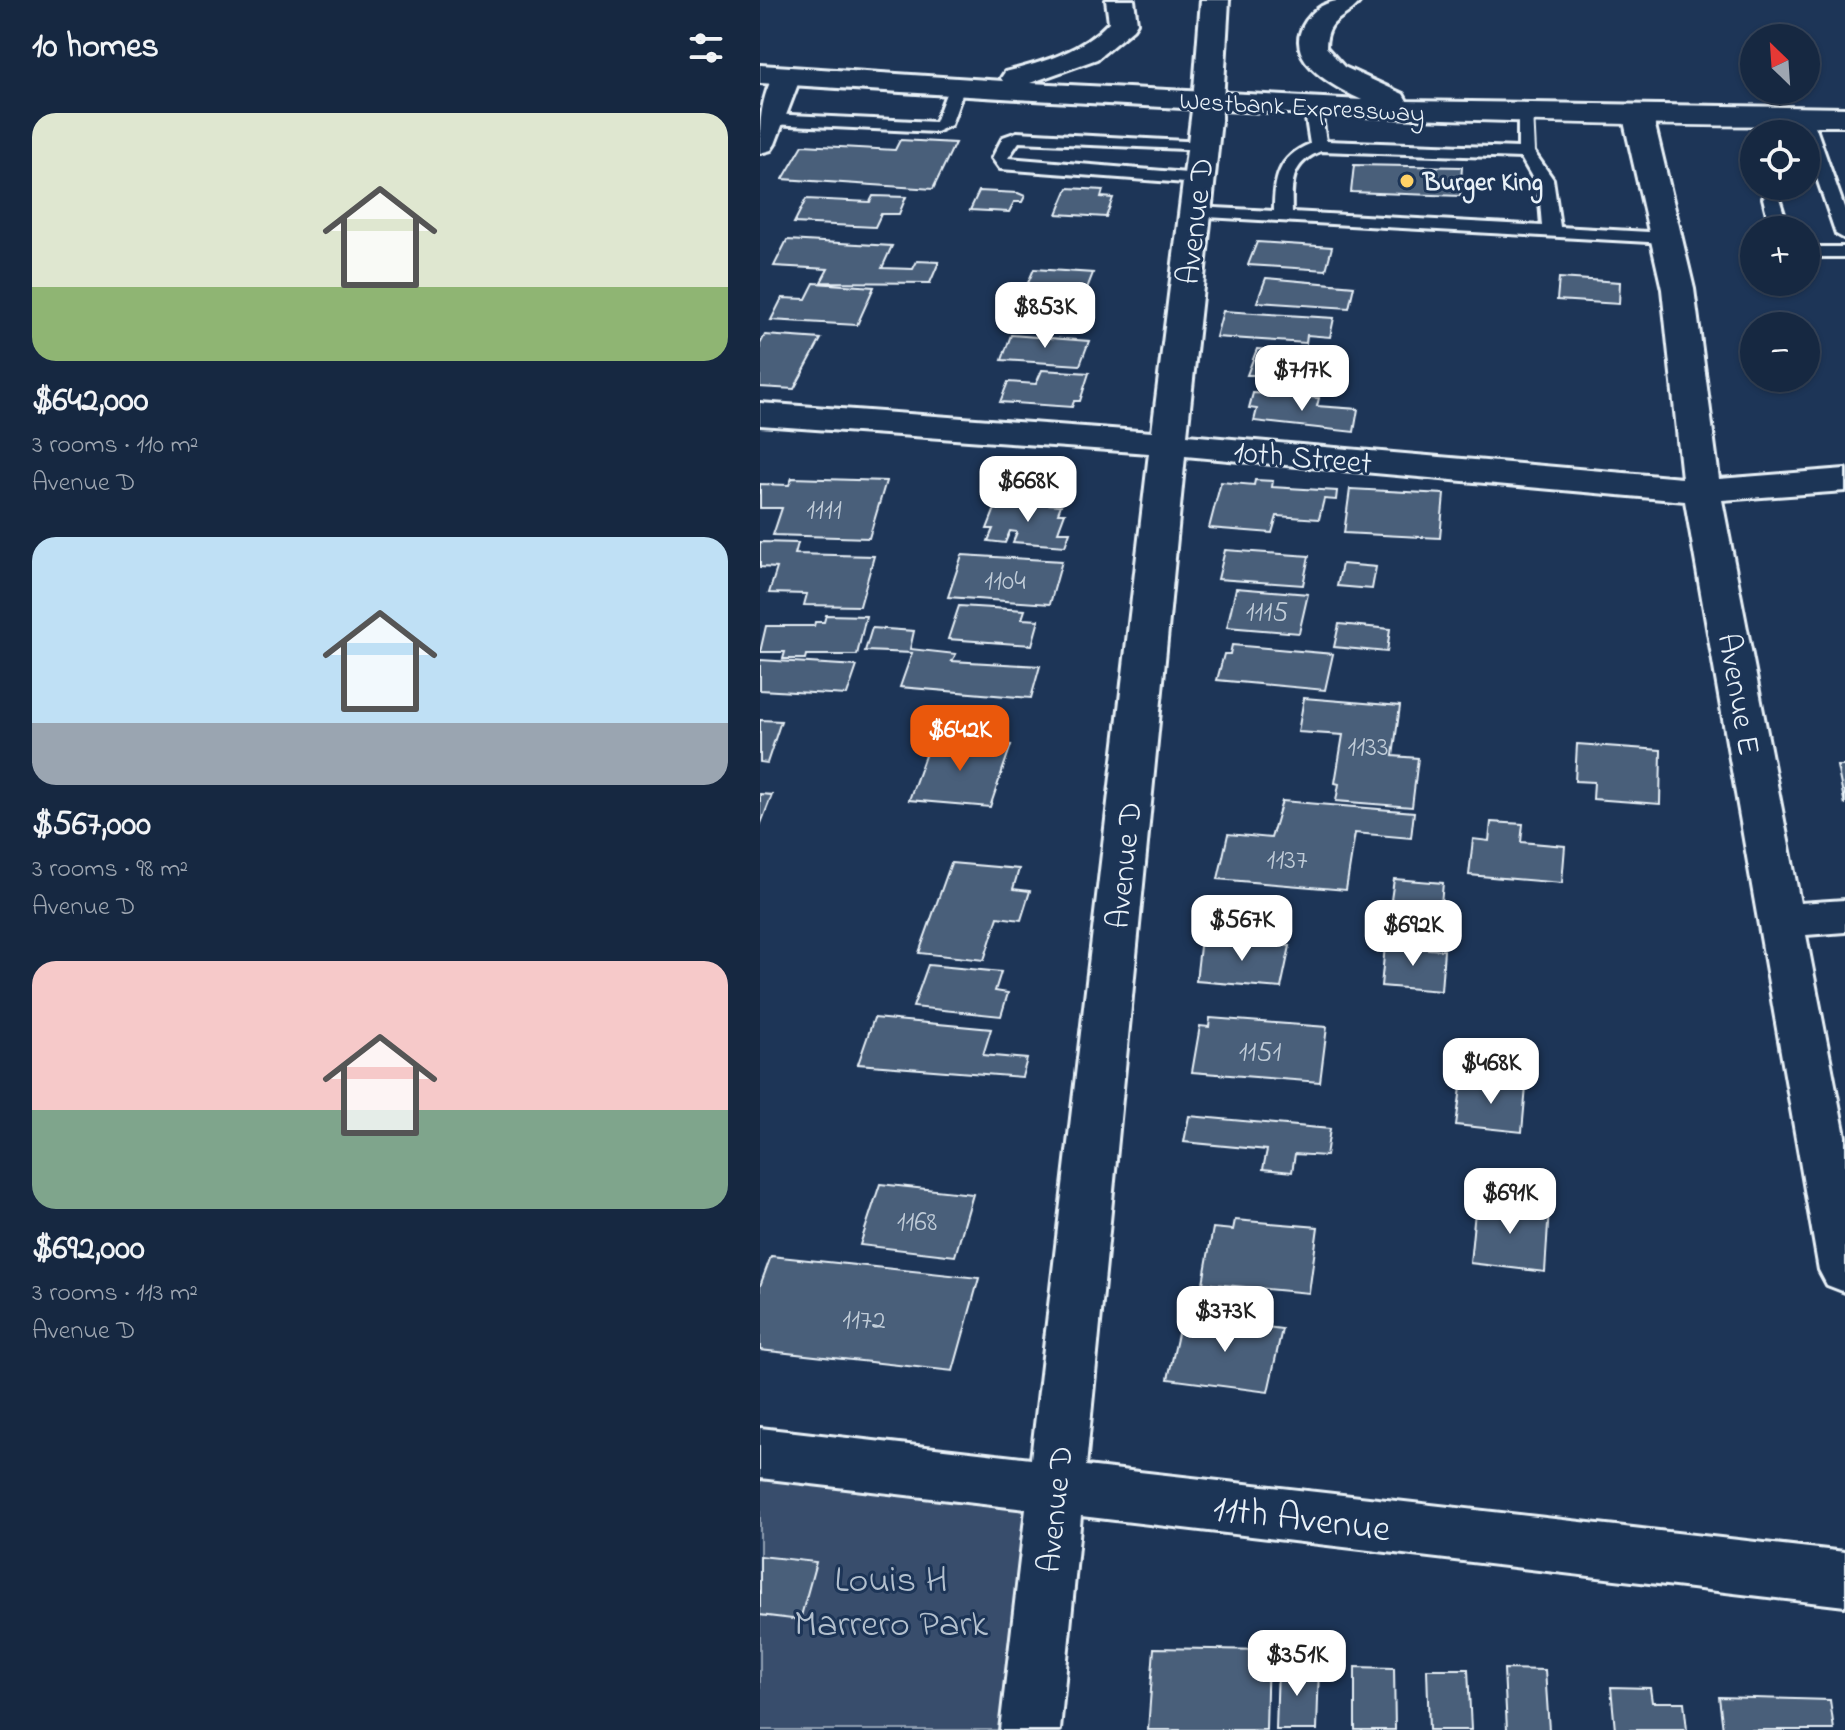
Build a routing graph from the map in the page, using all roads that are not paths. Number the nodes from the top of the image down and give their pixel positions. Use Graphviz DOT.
graph roads {
  1 [pos="1120,0"];
  2 [pos="1215,0"];
  3 [pos="1347,0"];
  4 [pos="773,75"];
  5 [pos="957,86"];
  6 [pos="1208,102"];
  7 [pos="1312,106"];
  8 [pos="1494,114"];
  9 [pos="1526,115"];
  10 [pos="1638,117"];
  11 [pos="1804,117"];
  12 [pos="1845,117"];
  13 [pos="765,131"];
  14 [pos="1319,146"];
  15 [pos="1526,153"];
  16 [pos="1199,180"];
  17 [pos="1283,217"];
  18 [pos="1551,231"];
  19 [pos="1845,234"];
  20 [pos="1666,238"];
  21 [pos="1820,252"];
  22 [pos="1845,252"];
  23 [pos="760,414"];
  24 [pos="1168,444"];
  25 [pos="1845,480"];
  26 [pos="1702,491"];
  27 [pos="1845,916"];
  28 [pos="1782,921"];
  29 [pos="1845,1270"];
  30 [pos="760,1453"];
  31 [pos="1057,1487"];
  32 [pos="1845,1579"];
  33 [pos="1030,1730"];
  1 -- 5 [label="main road"];
  2 -- 6 [label="main road, Avenue D"];
  3 -- 8 [label="main road"];
  4 -- 5 [label="main road, Westbank Expressway"];
  4 -- 13 [label="main road"];
  5 -- 6 [label="main road, Westbank Expressway"];
  5 -- 13 [label="lane"];
  6 -- 7 [label="main road, Westbank Expressway"];
  6 -- 16 [label="main road, Avenue D"];
  7 -- 8 [label="main road, Westbank Expressway"];
  7 -- 14 [label="lane"];
  8 -- 9 [label="main road, Westbank Expressway"];
  9 -- 10 [label="main road, Westbank Expressway"];
  9 -- 15 [label="lane"];
  10 -- 11 [label="main road, Westbank Expressway"];
  10 -- 20 [label="main road, Avenue E"];
  11 -- 12 [label="main road, Westbank Expressway"];
  11 -- 19 [label="lane"];
  14 -- 15 [label="lane"];
  14 -- 17 [label="lane"];
  15 -- 18 [label="lane"];
  16 -- 16 [label="lane"];
  16 -- 17 [label="lane"];
  16 -- 24 [label="main road, Avenue D"];
  17 -- 18 [label="lane"];
  18 -- 20 [label="lane"];
  20 -- 26 [label="main road, Avenue E"];
  21 -- 22 [label="lane"];
  23 -- 24 [label="main road, 10th Street"];
  24 -- 26 [label="main road, 10th Street"];
  24 -- 31 [label="main road, Avenue D"];
  25 -- 26 [label="main road, 10th Street"];
  26 -- 28 [label="main road, Avenue E"];
  27 -- 28 [label="main road"];
  28 -- 29 [label="main road, Avenue E"];
  30 -- 31 [label="main road, 11th Avenue"];
  31 -- 32 [label="main road, 11th Avenue"];
  31 -- 33 [label="main road, Avenue D"];
}
